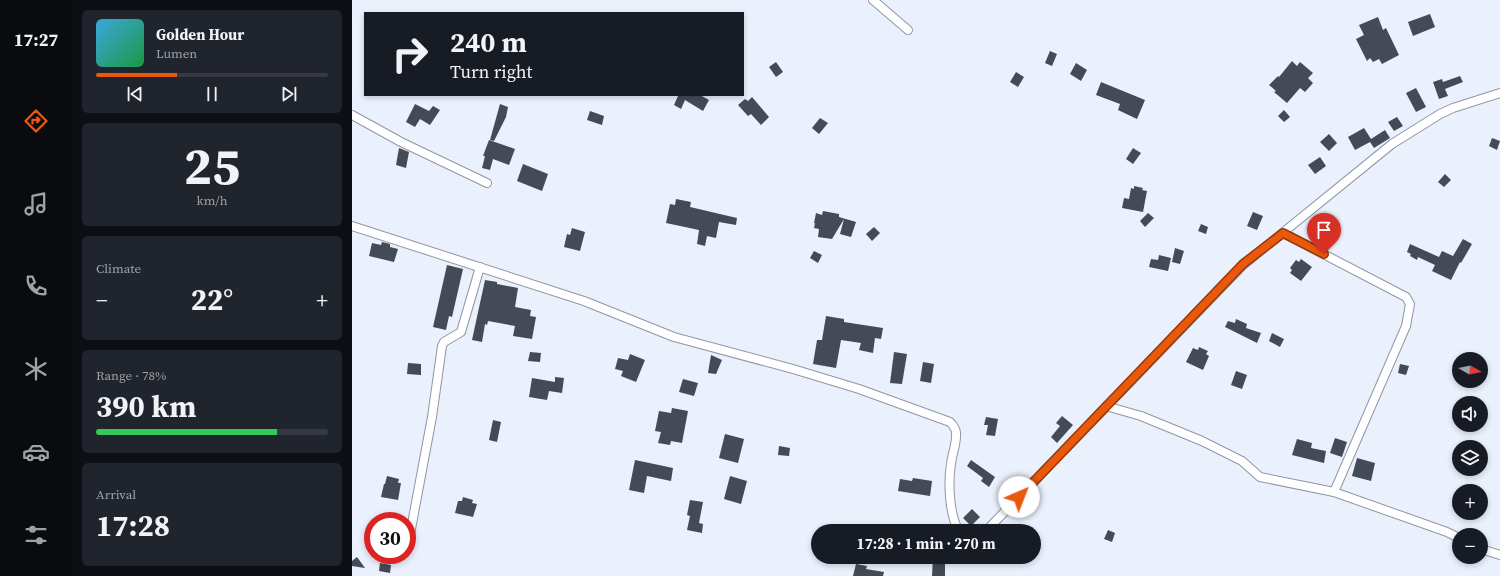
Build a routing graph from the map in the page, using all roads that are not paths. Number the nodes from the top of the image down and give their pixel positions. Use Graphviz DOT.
graph roads {
  1 [pos="873,0"];
  2 [pos="908,30"];
  3 [pos="1500,93"];
  4 [pos="352,115"];
  5 [pos="487,183"];
  6 [pos="352,226"];
  7 [pos="1283,233"];
  8 [pos="480,267"];
  9 [pos="1106,406"];
  10 [pos="1334,492"];
  11 [pos="414,512"];
  12 [pos="956,524"];
  13 [pos="993,524"];
  14 [pos="1452,534"];
  15 [pos="1488,551"];
  16 [pos="1500,555"];
  1 -- 2 [label="street"];
  3 -- 7 [label="street"];
  4 -- 5 [label="street"];
  6 -- 8 [label="street"];
  7 -- 9 [label="street"];
  7 -- 10 [label="street"];
  8 -- 11 [label="street"];
  8 -- 12 [label="street"];
  9 -- 10 [label="street"];
  9 -- 13 [label="street"];
  10 -- 14 [label="street"];
  15 -- 16 [label="street"];
}
